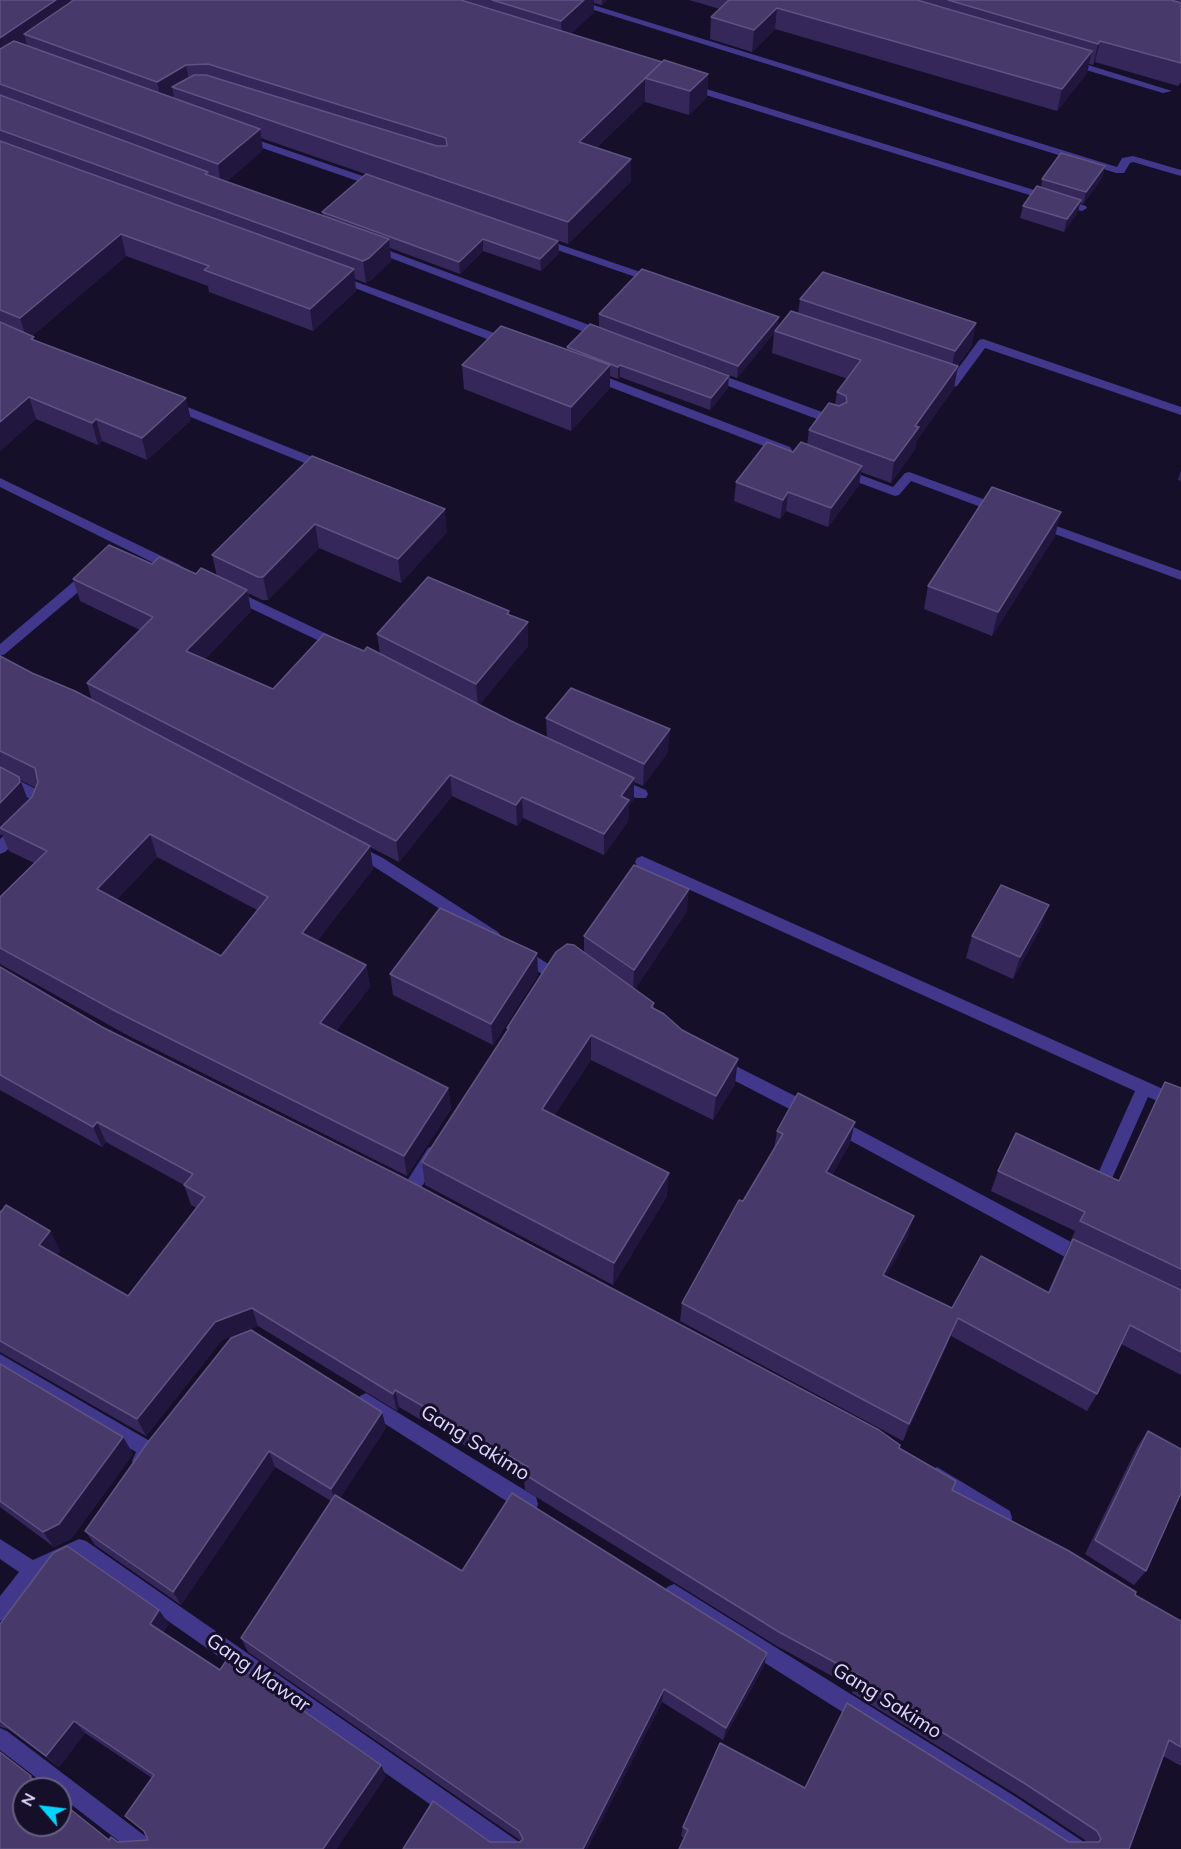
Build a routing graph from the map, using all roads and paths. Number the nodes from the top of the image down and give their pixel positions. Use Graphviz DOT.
graph roads {
  1 [pos="567,0"];
  2 [pos="1055,58"];
  3 [pos="681,85"];
  4 [pos="1167,91"];
  5 [pos="230,134"];
  6 [pos="1181,173"];
  7 [pos="388,188"];
  8 [pos="1082,208"];
  9 [pos="535,239"];
  10 [pos="357,242"];
  11 [pos="331,275"];
  12 [pos="671,286"];
  13 [pos="614,338"];
  14 [pos="519,347"];
  15 [pos="703,372"];
  16 [pos="585,373"];
  17 [pos="930,376"];
  18 [pos="162,401"];
  19 [pos="1181,411"];
  20 [pos="837,422"];
  21 [pos="795,454"];
  22 [pos="829,467"];
  23 [pos="335,471"];
  24 [pos="0,482"];
  25 [pos="99,567"];
  26 [pos="189,574"];
  27 [pos="1181,576"];
  28 [pos="221,589"];
  29 [pos="349,650"];
  30 [pos="0,651"];
  31 [pos="600,775"];
  32 [pos="0,776"];
  33 [pos="641,794"];
  34 [pos="336,840"];
  35 [pos="0,848"];
  36 [pos="642,862"];
  37 [pos="565,962"];
  38 [pos="708,1059"];
  39 [pos="1144,1088"];
  40 [pos="1181,1104"];
  41 [pos="443,1139"];
  42 [pos="1104,1178"];
  43 [pos="411,1189"];
  44 [pos="1102,1266"];
  45 [pos="0,1362"];
  46 [pos="351,1393"];
  47 [pos="164,1431"];
  48 [pos="149,1450"];
  49 [pos="919,1464"];
  50 [pos="130,1477"];
  51 [pos="543,1513"];
  52 [pos="1016,1526"];
  53 [pos="92,1530"];
  54 [pos="0,1548"];
  55 [pos="79,1548"];
  56 [pos="32,1570"];
  57 [pos="655,1582"];
  58 [pos="0,1611"];
  59 [pos="0,1738"];
  60 [pos="146,1849"];
  61 [pos="512,1849"];
  62 [pos="1077,1849"];
  1 -- 6 [label="street"];
  2 -- 4 [label="street"];
  3 -- 8 [label="street"];
  5 -- 7 [label="street"];
  9 -- 12 [label="street"];
  10 -- 13 [label="street"];
  11 -- 14 [label="street"];
  15 -- 20 [label="street"];
  16 -- 21 [label="street"];
  17 -- 19 [label="street"];
  18 -- 23 [label="street"];
  22 -- 27 [label="street"];
  24 -- 26 [label="street"];
  25 -- 30 [label="street"];
  28 -- 29 [label="street"];
  31 -- 33 [label="street"];
  32 -- 35 [label="street"];
  34 -- 37 [label="street"];
  36 -- 39 [label="street"];
  38 -- 44 [label="street"];
  39 -- 40 [label="street"];
  39 -- 42 [label="street"];
  41 -- 43 [label="street"];
  45 -- 48 [label="street"];
  46 -- 51 [label="street, Gang Sakimo"];
  47 -- 48 [label="street"];
  48 -- 50 [label="street"];
  49 -- 52 [label="street"];
  53 -- 55 [label="street"];
  54 -- 56 [label="street"];
  55 -- 56 [label="street"];
  55 -- 61 [label="street, Gang Mawar"];
  56 -- 58 [label="street"];
  57 -- 62 [label="street, Gang Sakimo"];
  59 -- 60 [label="street"];
}
